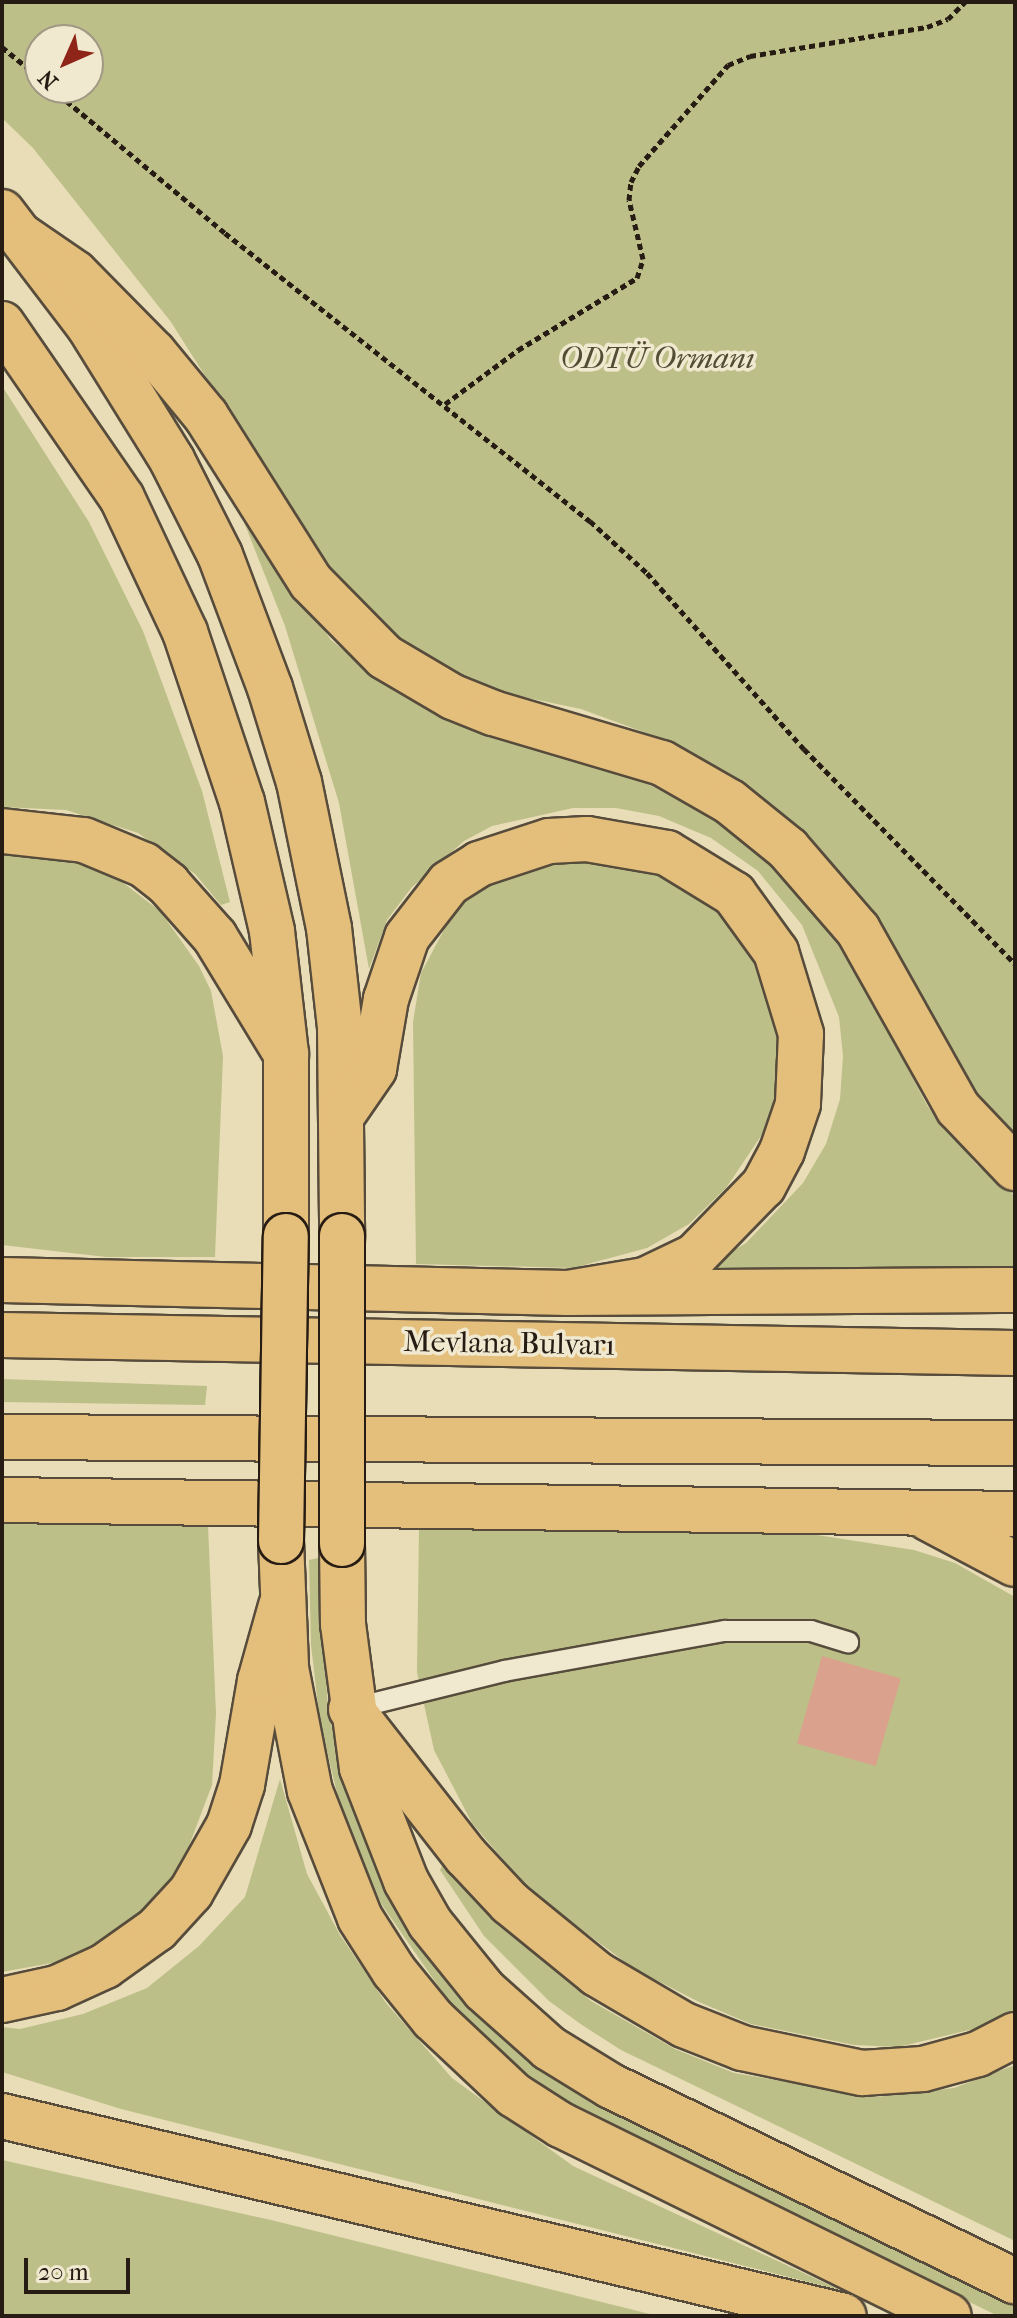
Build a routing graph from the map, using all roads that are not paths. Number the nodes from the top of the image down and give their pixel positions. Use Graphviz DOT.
graph roads {
  1 [pos="12,224"];
  2 [pos="2,324"];
  3 [pos="2,831"];
  4 [pos="286,1054"];
  5 [pos="343,1114"];
  6 [pos="1015,1168"];
  7 [pos="2,1280"];
  8 [pos="1015,1290"];
  9 [pos="568,1293"];
  10 [pos="2,1335"];
  11 [pos="1015,1353"];
  12 [pos="2,1437"];
  13 [pos="1015,1443"];
  14 [pos="2,1500"];
  15 [pos="919,1514"];
  16 [pos="1015,1514"];
  17 [pos="1015,1564"];
  18 [pos="281,1606"];
  19 [pos="848,1642"];
  20 [pos="351,1709"];
  21 [pos="2,2000"];
  22 [pos="1015,2035"];
  23 [pos="2,2116"];
  24 [pos="1015,2281"];
  25 [pos="844,2316"];
  26 [pos="949,2316"];
  1 -- 5 [label="main road"];
  1 -- 6 [label="main road"];
  2 -- 4 [label="main road"];
  3 -- 4 [label="main road"];
  4 -- 18 [label="main road, bridge"];
  5 -- 9 [label="main road"];
  5 -- 20 [label="main road, bridge"];
  7 -- 9 [label="main road"];
  8 -- 9 [label="main road"];
  10 -- 11 [label="main road, Mevlana Bulvarı"];
  12 -- 13 [label="main road"];
  14 -- 15 [label="main road"];
  15 -- 16 [label="main road"];
  15 -- 17 [label="main road"];
  18 -- 21 [label="main road"];
  18 -- 26 [label="main road"];
  19 -- 20 [label="lane"];
  20 -- 22 [label="main road"];
  20 -- 24 [label="main road"];
  23 -- 25 [label="main road"];
}
